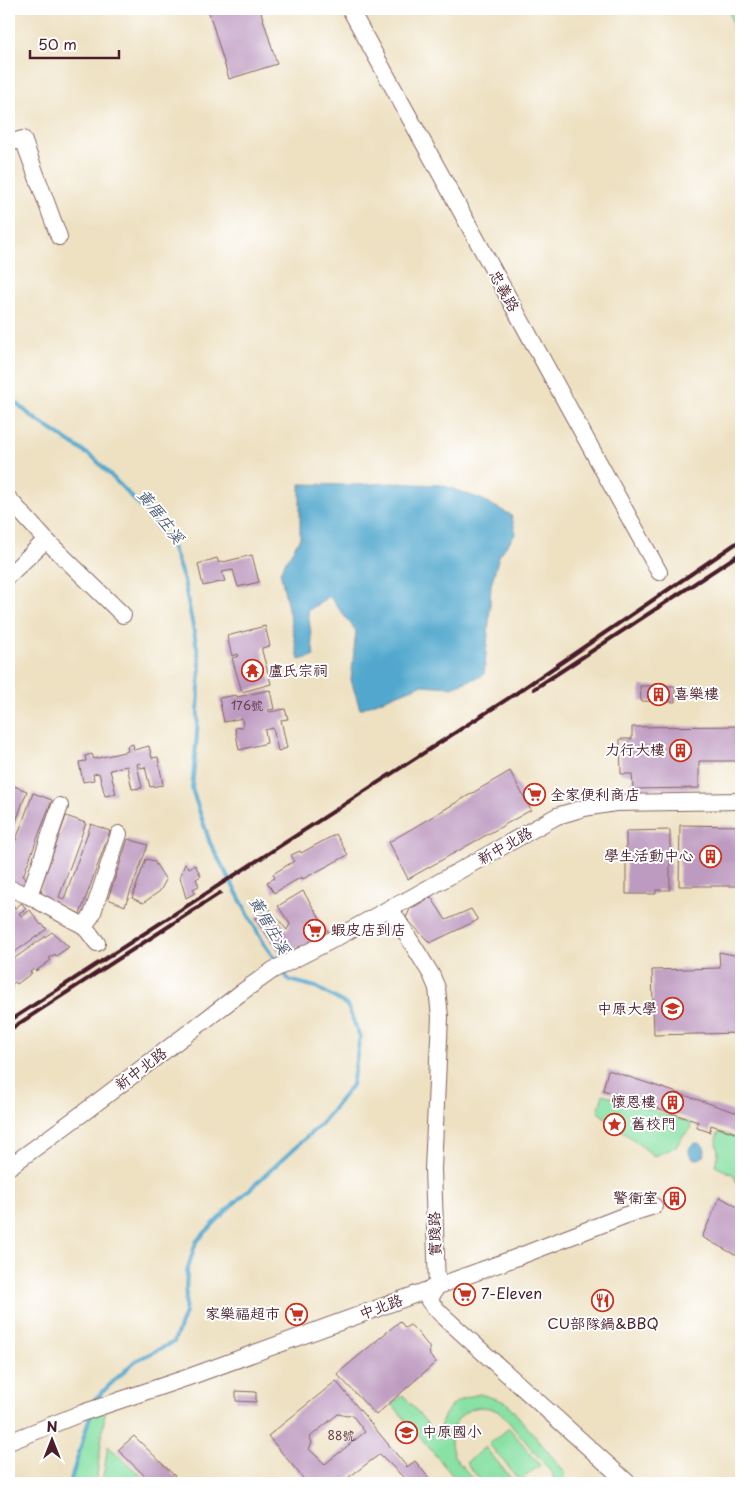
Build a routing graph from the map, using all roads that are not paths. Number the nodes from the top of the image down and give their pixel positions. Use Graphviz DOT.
graph roads {
  1 [pos="350,9"];
  2 [pos="9,143"];
  3 [pos="59,237"];
  4 [pos="9,500"];
  5 [pos="46,540"];
  6 [pos="659,572"];
  7 [pos="9,575"];
  8 [pos="123,615"];
  9 [pos="741,801"];
  10 [pos="60,806"];
  11 [pos="119,834"];
  12 [pos="9,888"];
  13 [pos="29,896"];
  14 [pos="390,908"];
  15 [pos="84,926"];
  16 [pos="97,943"];
  17 [pos="9,1167"];
  18 [pos="654,1206"];
  19 [pos="437,1286"];
  20 [pos="9,1442"];
  21 [pos="628,1483"];
  1 -- 6 [label="street, 忠義路"];
  2 -- 3 [label="street"];
  4 -- 5 [label="street"];
  5 -- 7 [label="street"];
  5 -- 8 [label="street"];
  9 -- 14 [label="street, 新中北路"];
  10 -- 13 [label="street"];
  11 -- 15 [label="street"];
  12 -- 13 [label="street"];
  13 -- 15 [label="street"];
  14 -- 17 [label="street, 新中北路"];
  14 -- 19 [label="street, 實踐路"];
  15 -- 16 [label="street"];
  18 -- 19 [label="street, 中北路"];
  19 -- 20 [label="street, 中北路"];
  19 -- 21 [label="street, 實踐路"];
}
